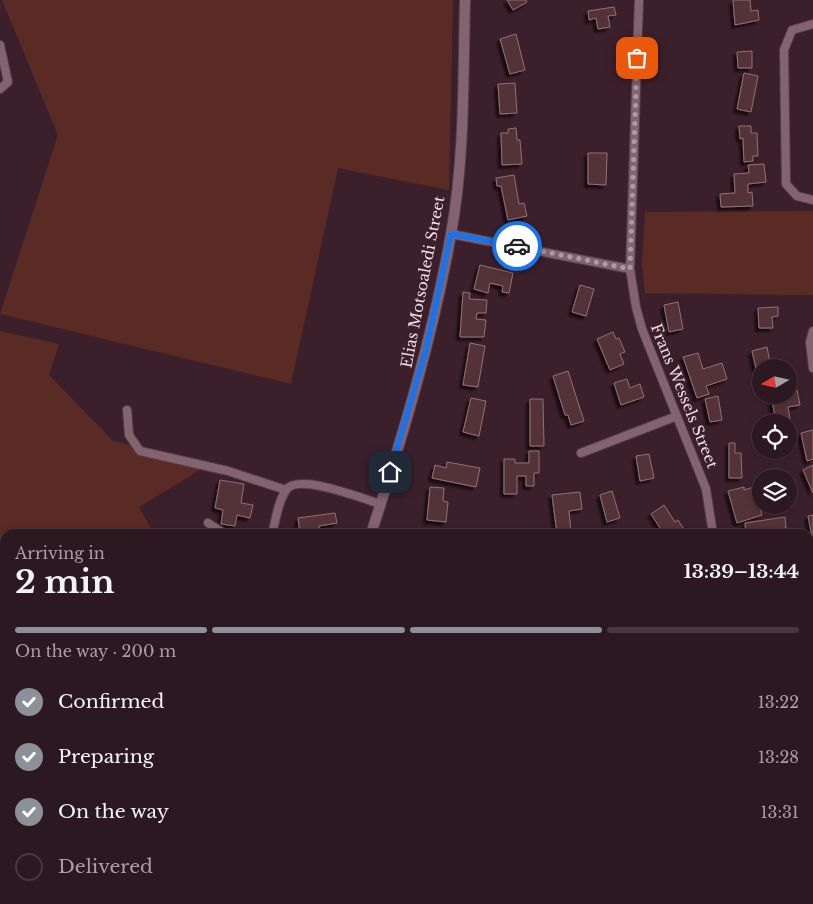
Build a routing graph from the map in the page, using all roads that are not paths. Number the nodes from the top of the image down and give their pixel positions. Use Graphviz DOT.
graph roads {
  1 [pos="465,0"];
  2 [pos="639,0"];
  3 [pos="813,24"];
  4 [pos="0,45"];
  5 [pos="0,89"];
  6 [pos="813,200"];
  7 [pos="451,234"];
  8 [pos="630,269"];
  9 [pos="813,331"];
  10 [pos="813,368"];
  11 [pos="127,410"];
  12 [pos="678,416"];
  13 [pos="582,453"];
  14 [pos="286,490"];
  15 [pos="381,504"];
  16 [pos="208,523"];
  17 [pos="217,529"];
  18 [pos="274,529"];
  19 [pos="373,529"];
  20 [pos="711,529"];
  1 -- 7 [label="street, Elias Motsoaledi Street"];
  2 -- 8 [label="street, Frans Wessels Street"];
  3 -- 6 [label="street"];
  4 -- 5 [label="street"];
  7 -- 8 [label="street"];
  7 -- 15 [label="street, Elias Motsoaledi Street"];
  8 -- 12 [label="street, Frans Wessels Street"];
  9 -- 10 [label="street"];
  11 -- 14 [label="street"];
  12 -- 13 [label="street"];
  12 -- 20 [label="street, Frans Wessels Street"];
  14 -- 15 [label="street"];
  14 -- 18 [label="street"];
  15 -- 19 [label="street, Elias Motsoaledi Street"];
  16 -- 17 [label="street"];
}
